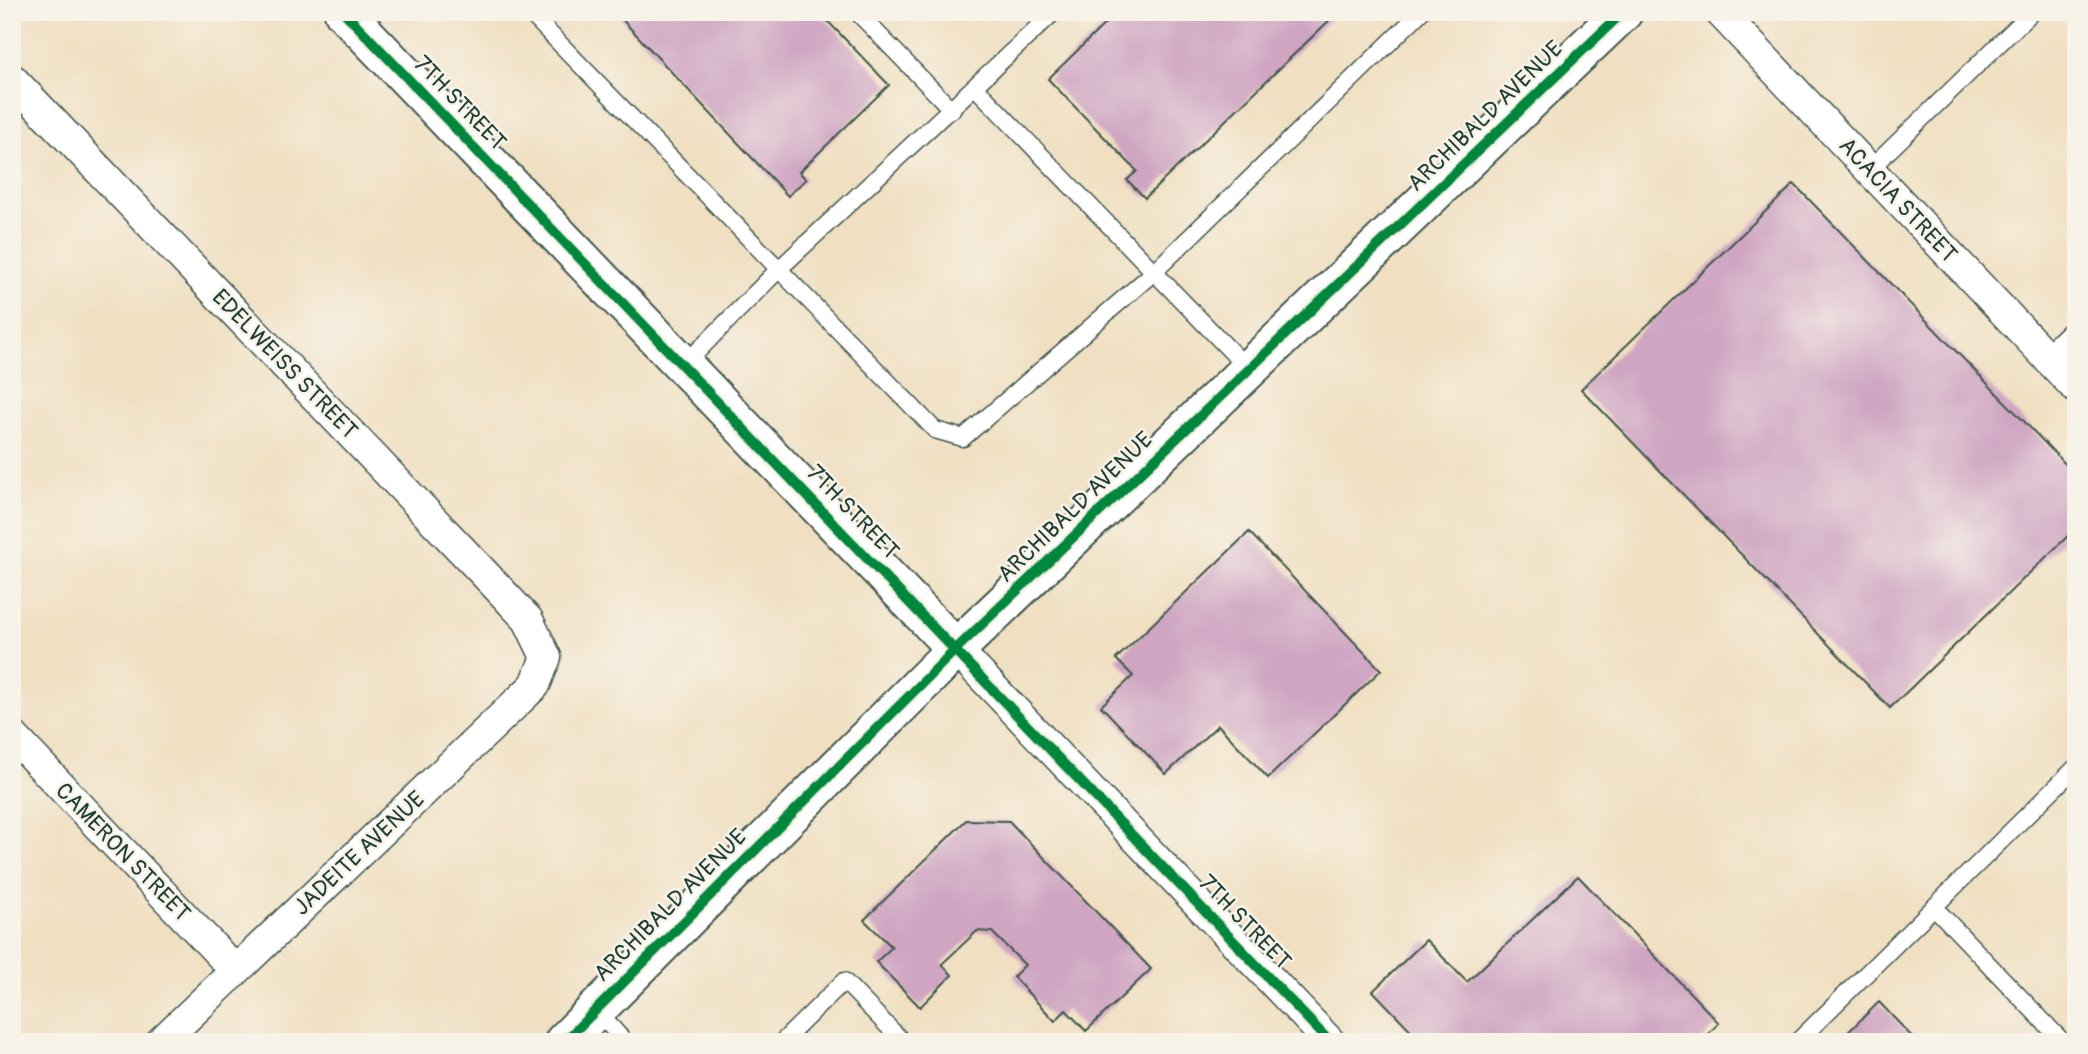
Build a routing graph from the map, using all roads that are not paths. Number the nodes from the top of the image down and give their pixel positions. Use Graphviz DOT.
graph roads {
  1 [pos="344,12"];
  2 [pos="529,12"];
  3 [pos="857,12"];
  4 [pos="1054,12"];
  5 [pos="1421,12"];
  6 [pos="1720,12"];
  7 [pos="2032,12"];
  8 [pos="1606,18"];
  9 [pos="12,79"];
  10 [pos="976,88"];
  11 [pos="952,110"];
  12 [pos="1869,170"];
  13 [pos="778,270"];
  14 [pos="1154,272"];
  15 [pos="2076,334"];
  16 [pos="2049,360"];
  17 [pos="683,366"];
  18 [pos="1249,370"];
  19 [pos="2076,388"];
  20 [pos="956,649"];
  21 [pos="546,657"];
  22 [pos="12,736"];
  23 [pos="2076,767"];
  24 [pos="1934,906"];
  25 [pos="234,969"];
  26 [pos="596,1010"];
  27 [pos="160,1042"];
  28 [pos="564,1042"];
  29 [pos="625,1042"];
  30 [pos="782,1042"];
  31 [pos="903,1042"];
  32 [pos="1330,1042"];
  33 [pos="1797,1042"];
  34 [pos="2063,1042"];
  1 -- 17 [label="main road, 7TH STREET"];
  2 -- 13 [label="lane"];
  3 -- 11 [label="lane"];
  4 -- 10 [label="lane"];
  5 -- 14 [label="lane"];
  6 -- 12 [label="street, ACACIA STREET"];
  7 -- 12 [label="lane"];
  8 -- 18 [label="main road, ARCHIBALD AVENUE"];
  9 -- 21 [label="street, EDELWEISS STREET"];
  10 -- 11 [label="lane"];
  10 -- 14 [label="lane"];
  11 -- 13 [label="lane"];
  12 -- 16 [label="street, ACACIA STREET"];
  13 -- 14 [label="lane"];
  13 -- 17 [label="lane"];
  14 -- 18 [label="lane"];
  15 -- 16 [label="street"];
  16 -- 19 [label="street, ACACIA STREET"];
  17 -- 20 [label="main road, 7TH STREET"];
  18 -- 20 [label="main road, ARCHIBALD AVENUE"];
  20 -- 26 [label="main road, ARCHIBALD AVENUE"];
  20 -- 32 [label="street, 7TH STREET"];
  21 -- 25 [label="street, JADEITE AVENUE"];
  22 -- 25 [label="street, CAMERON STREET"];
  23 -- 24 [label="lane"];
  24 -- 33 [label="lane"];
  24 -- 34 [label="lane"];
  25 -- 27 [label="street, JADEITE AVENUE"];
  26 -- 28 [label="main road, ARCHIBALD AVENUE"];
  26 -- 29 [label="lane"];
  30 -- 31 [label="lane"];
}
